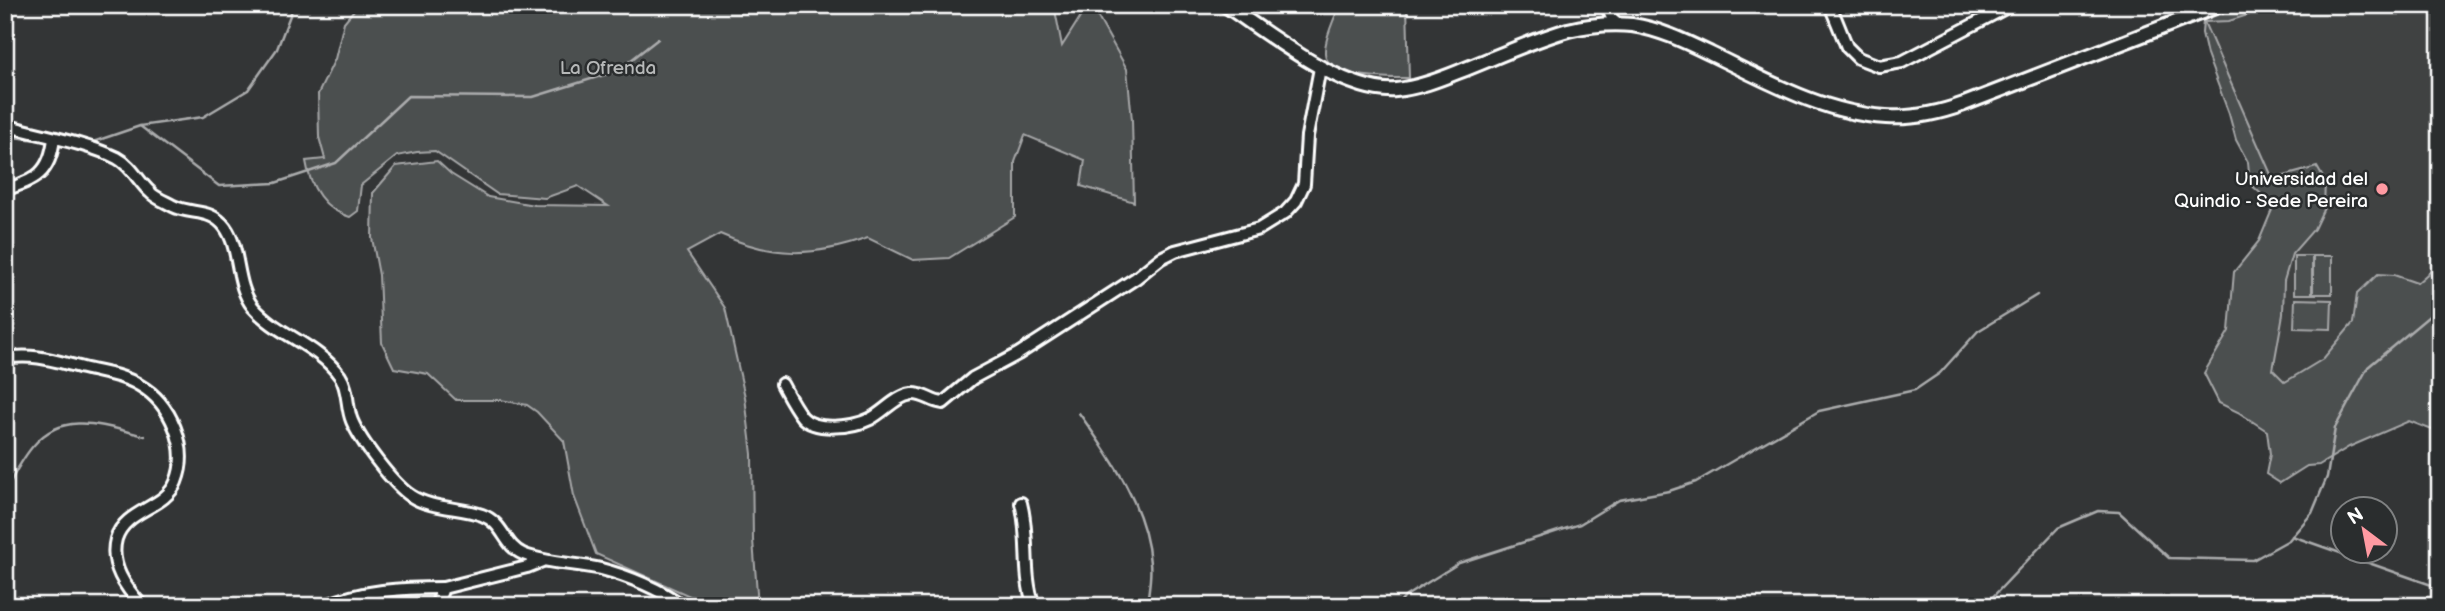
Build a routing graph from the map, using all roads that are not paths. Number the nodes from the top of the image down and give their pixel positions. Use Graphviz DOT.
graph roads {
  1 [pos="1224,5"];
  2 [pos="1606,5"];
  3 [pos="1830,5"];
  4 [pos="2011,5"];
  5 [pos="2220,5"];
  6 [pos="1615,24"];
  7 [pos="1320,68"];
  8 [pos="5,125"];
  9 [pos="54,138"];
  10 [pos="5,190"];
  11 [pos="5,358"];
  12 [pos="782,384"];
  13 [pos="1021,503"];
  14 [pos="542,561"];
  15 [pos="443,588"];
  16 [pos="142,606"];
  17 [pos="324,606"];
  18 [pos="436,606"];
  19 [pos="683,606"];
  20 [pos="1034,606"];
  1 -- 7 [label="main road"];
  2 -- 6 [label="street"];
  3 -- 4 [label="street"];
  5 -- 6 [label="main road"];
  6 -- 7 [label="main road"];
  7 -- 12 [label="street"];
  8 -- 9 [label="street"];
  9 -- 10 [label="street"];
  9 -- 14 [label="street"];
  11 -- 16 [label="street"];
  13 -- 20 [label="street"];
  14 -- 15 [label="street"];
  14 -- 19 [label="street"];
  15 -- 17 [label="street"];
  15 -- 18 [label="street"];
}
